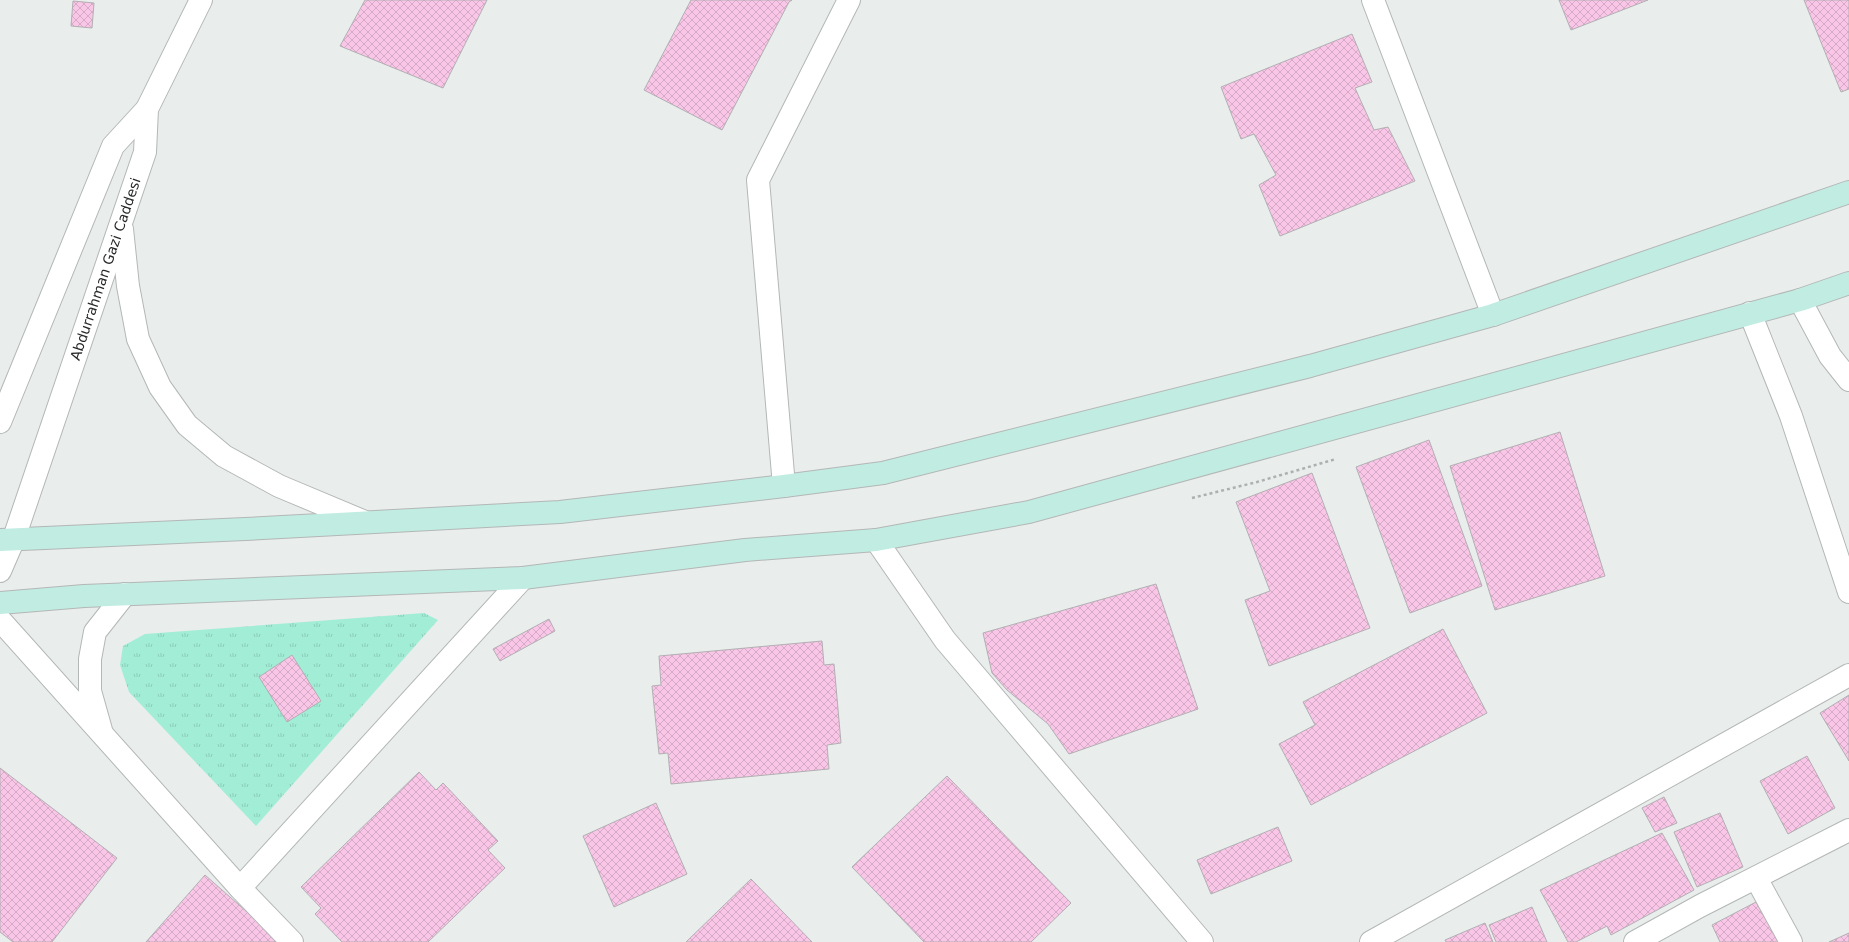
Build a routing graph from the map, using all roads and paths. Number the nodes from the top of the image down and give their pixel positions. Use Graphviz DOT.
graph roads {
  1 [pos="201,0"];
  2 [pos="849,0"];
  3 [pos="1373,0"];
  4 [pos="147,109"];
  5 [pos="1849,192"];
  6 [pos="121,222"];
  7 [pos="1849,283"];
  8 [pos="1800,300"];
  9 [pos="1750,313"];
  10 [pos="1493,315"];
  11 [pos="1849,380"];
  12 [pos="0,422"];
  13 [pos="784,486"];
  14 [pos="365,522"];
  15 [pos="876,540"];
  16 [pos="7,541"];
  17 [pos="0,571"];
  18 [pos="523,578"];
  19 [pos="1849,592"];
  20 [pos="125,594"];
  21 [pos="0,603"];
  22 [pos="0,620"];
  23 [pos="1849,675"];
  24 [pos="103,735"];
  25 [pos="1849,830"];
  26 [pos="1756,878"];
  27 [pos="240,888"];
  28 [pos="292,942"];
  29 [pos="1202,942"];
  30 [pos="1371,942"];
  31 [pos="1635,942"];
  32 [pos="1791,942"];
  1 -- 4 [label="street, Abdurrahman Gazi Caddesi"];
  2 -- 13 [label="street"];
  3 -- 10 [label="street"];
  4 -- 6 [label="street, Abdurrahman Gazi Caddesi"];
  4 -- 12 [label="street"];
  5 -- 10 [label="main road"];
  6 -- 14 [label="street"];
  6 -- 16 [label="street, Abdurrahman Gazi Caddesi"];
  7 -- 8 [label="main road"];
  8 -- 9 [label="main road"];
  8 -- 11 [label="street"];
  9 -- 15 [label="main road"];
  9 -- 19 [label="street"];
  10 -- 13 [label="main road"];
  13 -- 14 [label="main road"];
  14 -- 16 [label="main road"];
  15 -- 18 [label="main road"];
  15 -- 29 [label="street"];
  16 -- 17 [label="street, Abdurrahman Gazi Caddesi"];
  18 -- 20 [label="main road"];
  18 -- 27 [label="street"];
  20 -- 21 [label="main road"];
  20 -- 24 [label="street"];
  22 -- 24 [label="street"];
  23 -- 30 [label="street"];
  24 -- 27 [label="street"];
  25 -- 26 [label="street"];
  26 -- 31 [label="street"];
  26 -- 32 [label="street"];
  27 -- 28 [label="street"];
}
